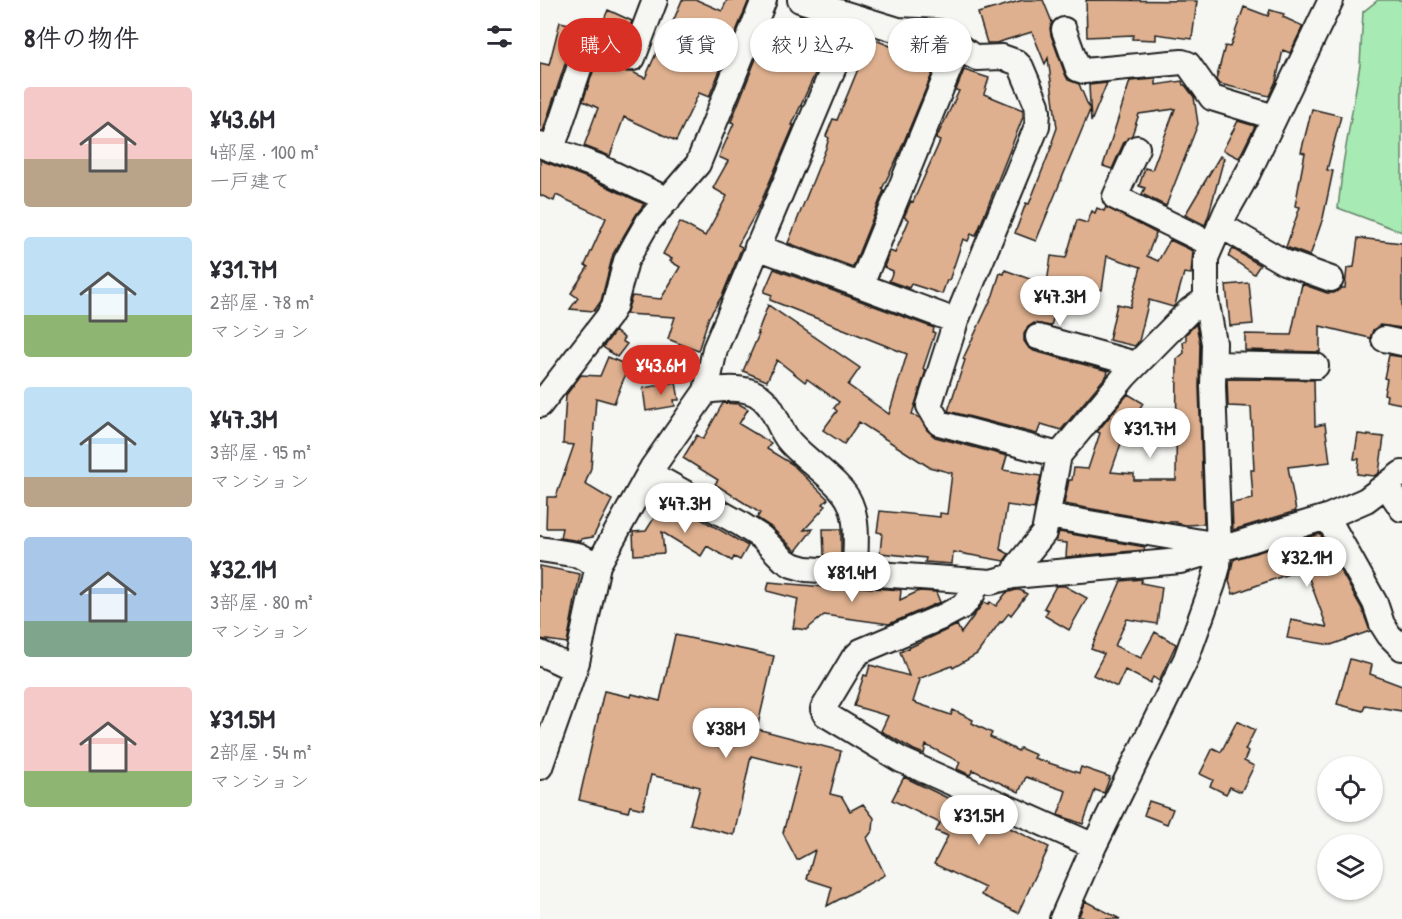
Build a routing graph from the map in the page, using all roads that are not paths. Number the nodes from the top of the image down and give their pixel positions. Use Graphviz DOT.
graph roads {
  1 [pos="655,0"];
  2 [pos="764,0"];
  3 [pos="800,0"];
  4 [pos="1331,0"];
  5 [pos="855,17"];
  6 [pos="888,27"];
  7 [pos="1064,30"];
  8 [pos="972,54"];
  9 [pos="948,72"];
  10 [pos="1274,117"];
  11 [pos="546,147"];
  12 [pos="1137,148"];
  13 [pos="668,200"];
  14 [pos="1216,234"];
  15 [pos="757,247"];
  16 [pos="1331,279"];
  17 [pos="861,285"];
  18 [pos="1206,299"];
  19 [pos="956,321"];
  20 [pos="1038,336"];
  21 [pos="1136,364"];
  22 [pos="1214,364"];
  23 [pos="1316,366"];
  24 [pos="706,391"];
  25 [pos="540,405"];
  26 [pos="1059,455"];
  27 [pos="649,473"];
  28 [pos="1394,479"];
  29 [pos="1402,509"];
  30 [pos="1048,516"];
  31 [pos="1327,517"];
  32 [pos="1218,546"];
  33 [pos="540,549"];
  34 [pos="598,565"];
  35 [pos="855,571"];
  36 [pos="1012,576"];
  37 [pos="976,582"];
  38 [pos="1402,648"];
  39 [pos="540,653"];
  40 [pos="574,669"];
  41 [pos="542,755"];
  42 [pos="1094,846"];
  43 [pos="1062,919"];
  1 -- 11 [label="street"];
  2 -- 13 [label="street"];
  3 -- 5 [label="street"];
  4 -- 10 [label="street"];
  5 -- 6 [label="street"];
  5 -- 15 [label="street"];
  7 -- 10 [label="street"];
  8 -- 19 [label="street"];
  9 -- 17 [label="street"];
  10 -- 14 [label="street"];
  11 -- 13 [label="street"];
  12 -- 14 [label="street"];
  13 -- 25 [label="street"];
  14 -- 16 [label="street"];
  14 -- 18 [label="street"];
  15 -- 17 [label="street"];
  15 -- 24 [label="street"];
  17 -- 19 [label="street"];
  18 -- 21 [label="street"];
  18 -- 22 [label="street"];
  19 -- 26 [label="street"];
  20 -- 21 [label="street"];
  21 -- 26 [label="street"];
  22 -- 23 [label="street"];
  22 -- 32 [label="street"];
  24 -- 27 [label="street"];
  24 -- 35 [label="street"];
  26 -- 30 [label="street"];
  27 -- 34 [label="street"];
  27 -- 35 [label="street"];
  28 -- 29 [label="street"];
  28 -- 31 [label="street"];
  30 -- 32 [label="street"];
  30 -- 36 [label="street"];
  31 -- 32 [label="street"];
  31 -- 38 [label="street"];
  32 -- 36 [label="street"];
  32 -- 42 [label="street"];
  33 -- 34 [label="street"];
  34 -- 40 [label="street"];
  35 -- 37 [label="street"];
  36 -- 37 [label="street"];
  37 -- 42 [label="street"];
  39 -- 40 [label="street"];
  40 -- 41 [label="street"];
  42 -- 43 [label="street"];
}
